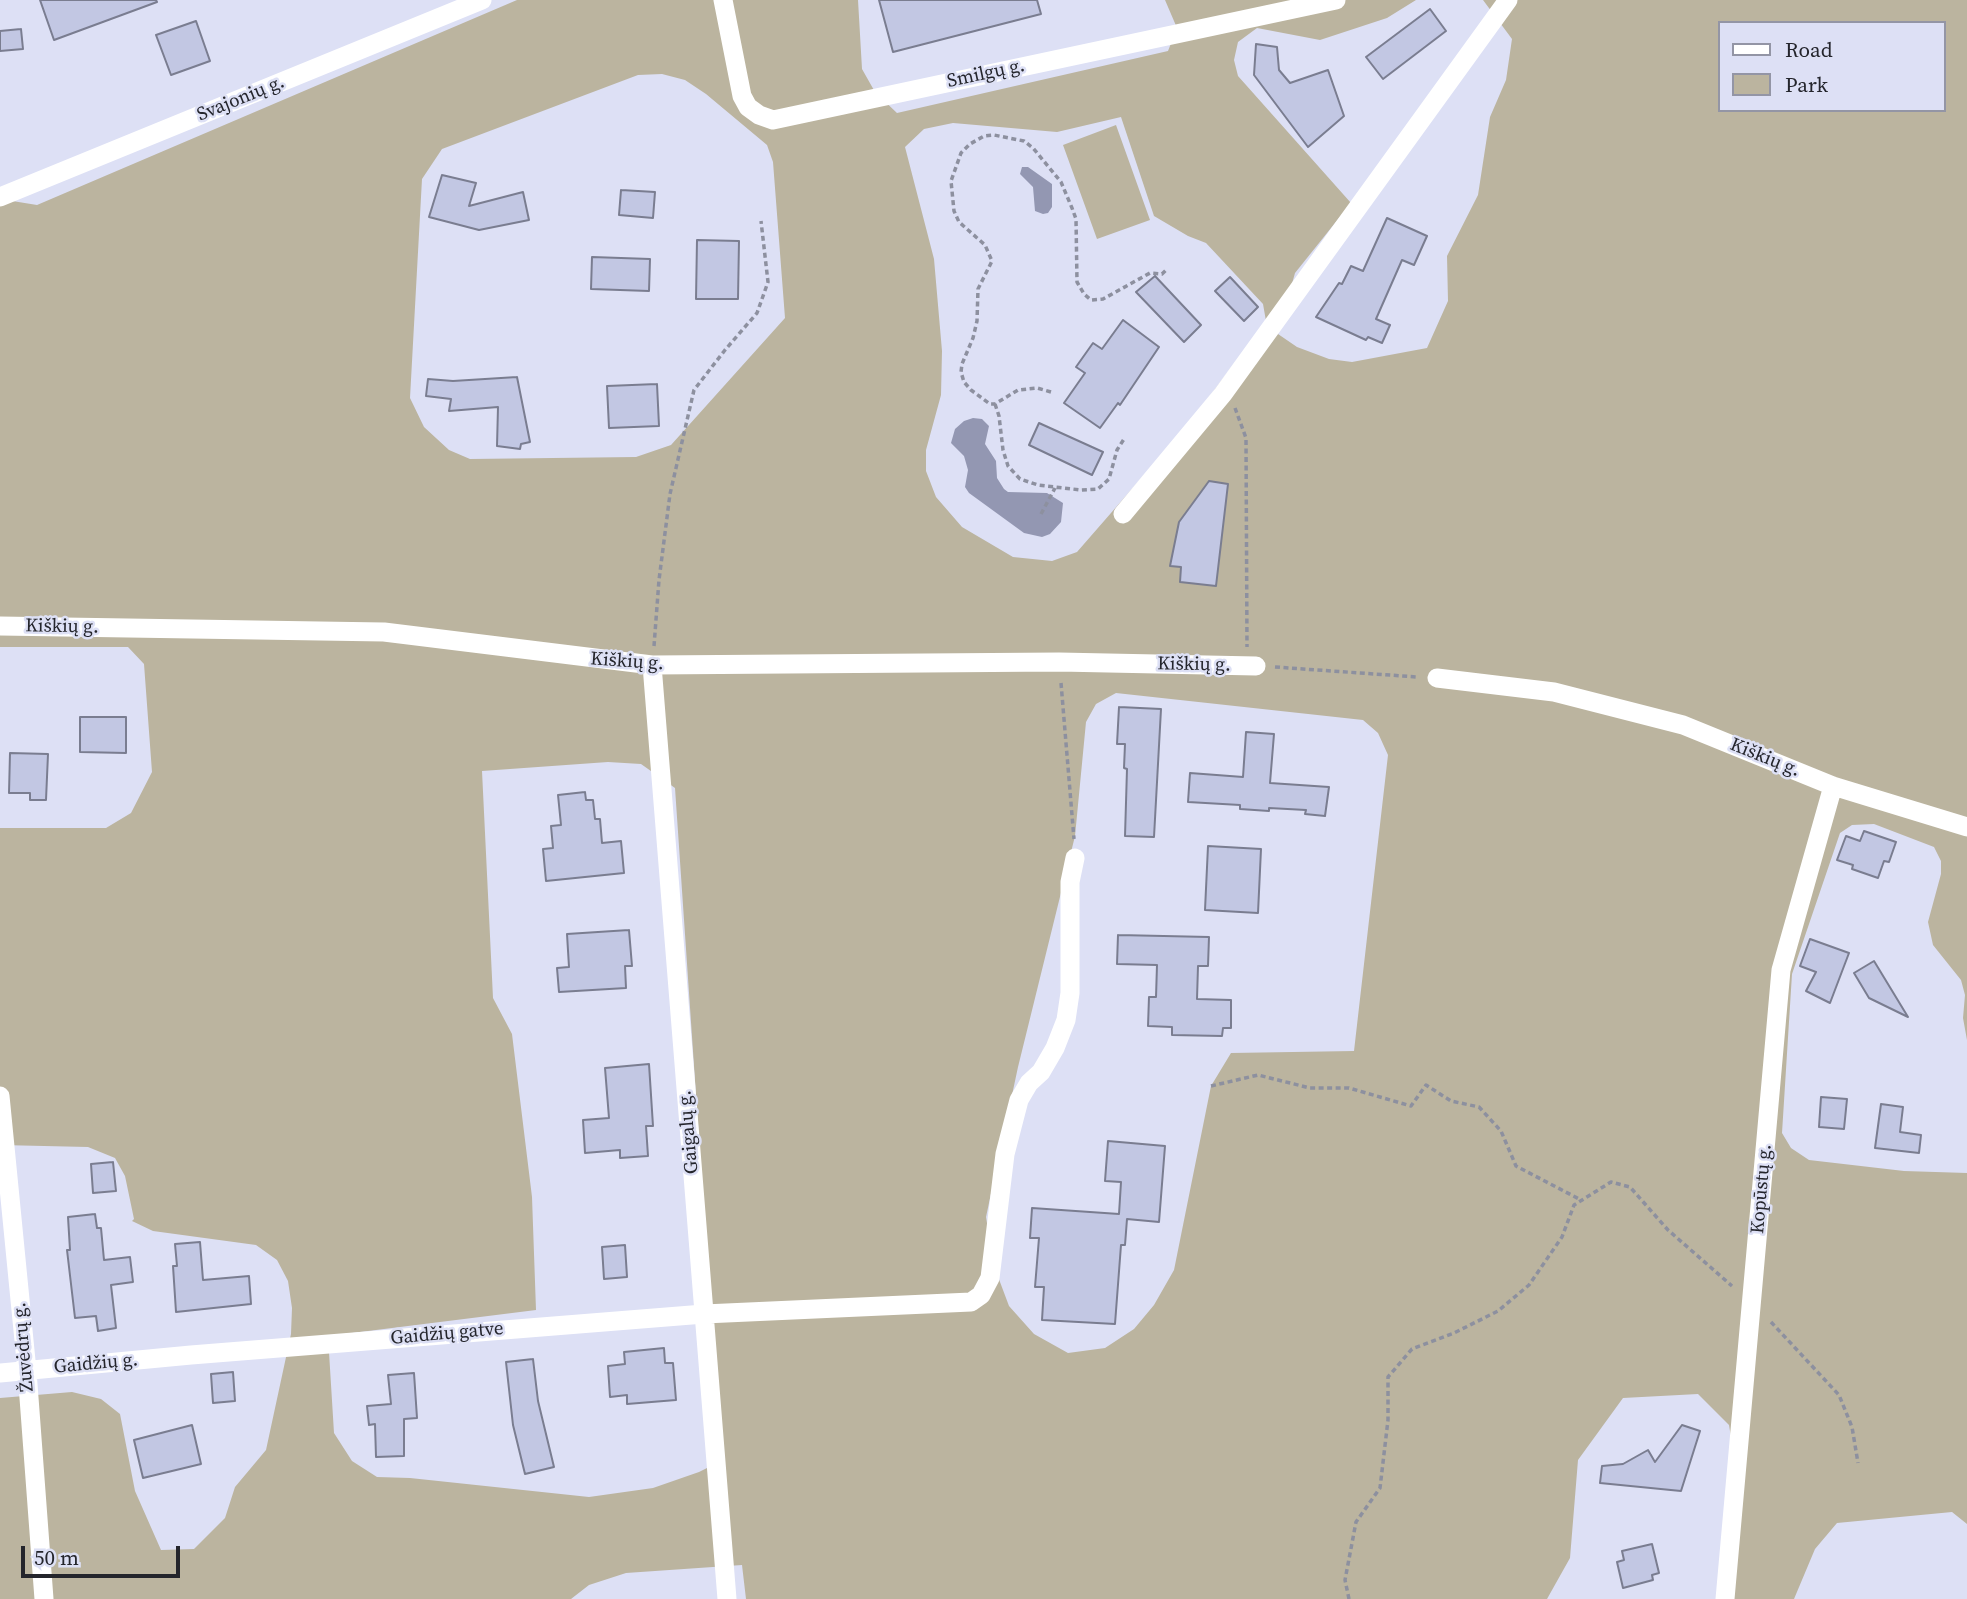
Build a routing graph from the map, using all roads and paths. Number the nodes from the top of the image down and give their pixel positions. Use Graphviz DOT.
graph roads {
  1 [pos="482,0"];
  2 [pos="723,0"];
  3 [pos="1336,0"];
  4 [pos="1507,0"];
  5 [pos="0,197"];
  6 [pos="761,221"];
  7 [pos="1167,269"];
  8 [pos="1051,392"];
  9 [pos="1223,394"];
  10 [pos="995,404"];
  11 [pos="1124,439"];
  12 [pos="1054,490"];
  13 [pos="1041,514"];
  14 [pos="1123,514"];
  15 [pos="0,626"];
  16 [pos="1059,662"];
  17 [pos="652,665"];
  18 [pos="1252,666"];
  19 [pos="1437,678"];
  20 [pos="1833,786"];
  21 [pos="1967,827"];
  22 [pos="1075,858"];
  23 [pos="1210,1086"];
  24 [pos="0,1096"];
  25 [pos="1581,1200"];
  26 [pos="1752,1303"];
  27 [pos="704,1314"];
  28 [pos="191,1355"];
  29 [pos="26,1371"];
  30 [pos="0,1373"];
  31 [pos="1858,1463"];
  32 [pos="44,1599"];
  33 [pos="727,1599"];
  34 [pos="1349,1599"];
  35 [pos="1725,1599"];
  1 -- 5 [label="street, Svajonių g."];
  2 -- 3 [label="street, Smilgų g."];
  4 -- 9 [label="street"];
  6 -- 17 [label="path"];
  7 -- 10 [label="path"];
  8 -- 10 [label="path"];
  9 -- 14 [label="street"];
  9 -- 18 [label="path"];
  10 -- 12 [label="path"];
  11 -- 12 [label="path"];
  12 -- 13 [label="path"];
  15 -- 17 [label="street, Kiškių g."];
  16 -- 17 [label="street, Kiškių g."];
  16 -- 18 [label="street, Kiškių g."];
  16 -- 22 [label="path"];
  17 -- 27 [label="street, Gaigalų g."];
  18 -- 19 [label="path"];
  19 -- 20 [label="street, Kiškių g."];
  20 -- 21 [label="street, Kiškių g."];
  20 -- 26 [label="street, Kopūstų g."];
  22 -- 27 [label="street, Gaidžių gatve"];
  23 -- 25 [label="path"];
  24 -- 29 [label="street, Žuvėdrų g."];
  25 -- 26 [label="path"];
  25 -- 34 [label="path"];
  26 -- 31 [label="path"];
  26 -- 35 [label="street, Kopūstų g."];
  27 -- 28 [label="street, Gaidžių gatve"];
  27 -- 33 [label="street, Gaigalų g."];
  28 -- 29 [label="street, Gaidžių g."];
  29 -- 30 [label="street, Gaidžių g."];
  29 -- 32 [label="street, Žuvėdrų g."];
}
